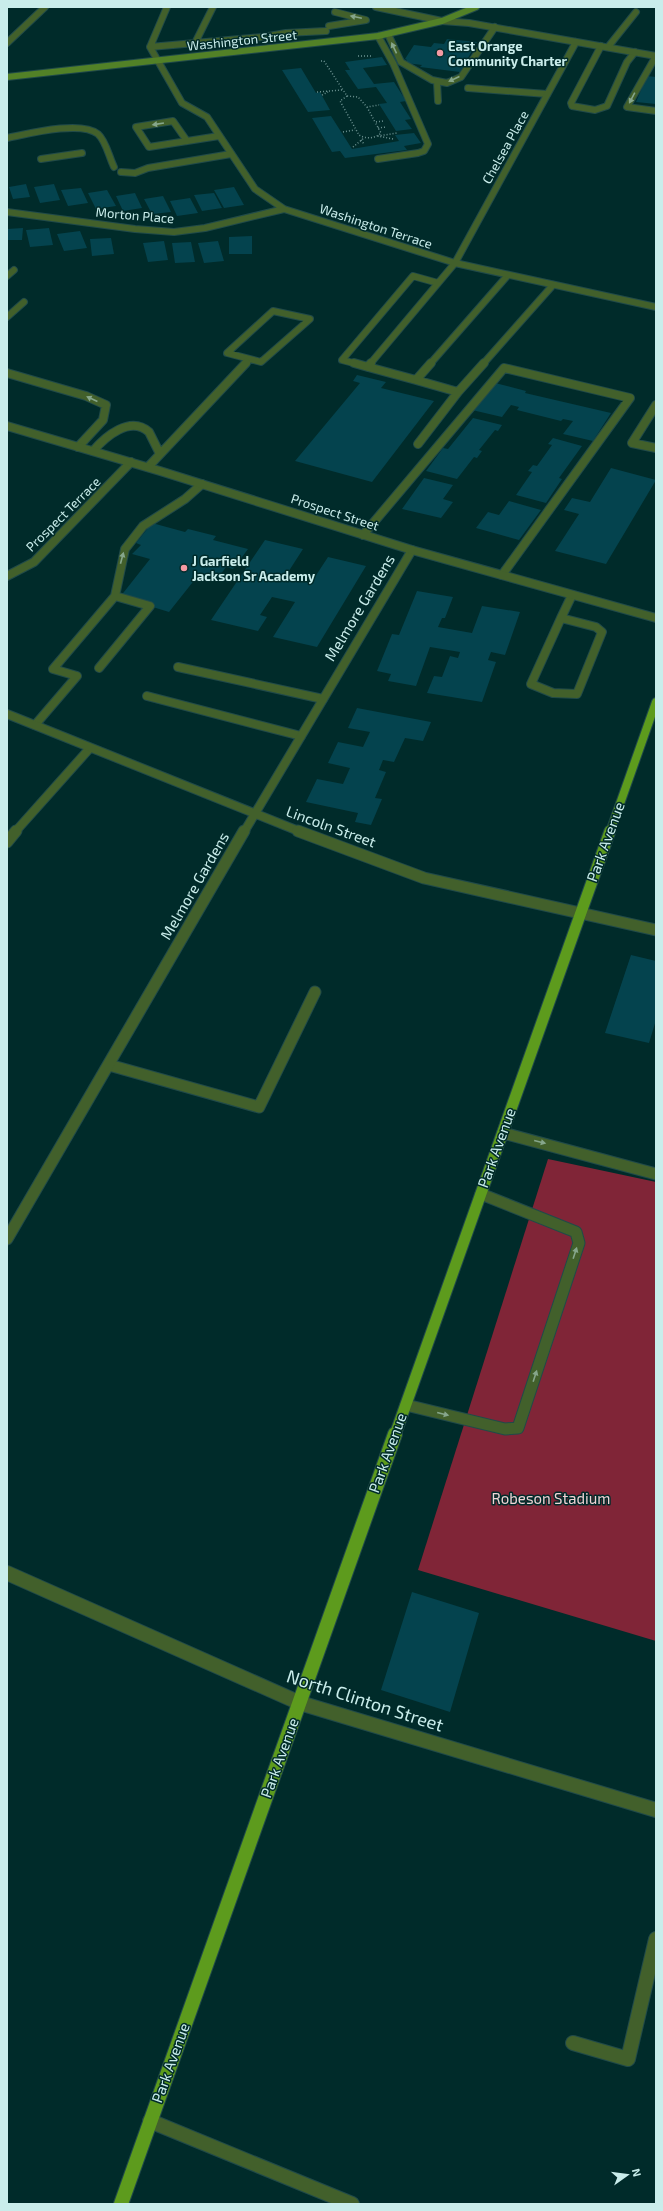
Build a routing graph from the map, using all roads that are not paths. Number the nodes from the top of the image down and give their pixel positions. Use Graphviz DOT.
graph roads {
  1 [pos="45,7"];
  2 [pos="167,7"];
  3 [pos="213,7"];
  4 [pos="376,7"];
  5 [pos="476,7"];
  6 [pos="337,10"];
  7 [pos="636,12"];
  8 [pos="442,21"];
  9 [pos="495,28"];
  10 [pos="327,29"];
  11 [pos="388,34"];
  12 [pos="378,36"];
  13 [pos="576,42"];
  14 [pos="195,43"];
  15 [pos="324,43"];
  16 [pos="7,44"];
  17 [pos="604,46"];
  18 [pos="150,47"];
  19 [pos="635,52"];
  20 [pos="656,56"];
  21 [pos="158,61"];
  22 [pos="650,64"];
  23 [pos="656,70"];
  24 [pos="7,77"];
  25 [pos="437,82"];
  26 [pos="468,88"];
  27 [pos="547,94"];
  28 [pos="438,101"];
  29 [pos="656,111"];
  30 [pos="219,136"];
  31 [pos="7,138"];
  32 [pos="187,141"];
  33 [pos="82,153"];
  34 [pos="231,154"];
  35 [pos="41,158"];
  36 [pos="378,159"];
  37 [pos="114,167"];
  38 [pos="121,172"];
  39 [pos="284,209"];
  40 [pos="7,212"];
  41 [pos="454,263"];
  42 [pos="14,270"];
  43 [pos="508,275"];
  44 [pos="7,276"];
  45 [pos="438,283"];
  46 [pos="551,287"];
  47 [pos="24,302"];
  48 [pos="656,307"];
  49 [pos="7,317"];
  50 [pos="249,360"];
  51 [pos="368,367"];
  52 [pos="7,373"];
  53 [pos="416,380"];
  54 [pos="458,392"];
  55 [pos="656,405"];
  56 [pos="7,426"];
  57 [pos="418,444"];
  58 [pos="78,447"];
  59 [pos="656,448"];
  60 [pos="93,451"];
  61 [pos="160,454"];
  62 [pos="131,462"];
  63 [pos="148,467"];
  64 [pos="202,484"];
  65 [pos="363,535"];
  66 [pos="412,550"];
  67 [pos="502,575"];
  68 [pos="7,576"];
  69 [pos="572,595"];
  70 [pos="115,596"];
  71 [pos="561,618"];
  72 [pos="656,618"];
  73 [pos="178,667"];
  74 [pos="99,668"];
  75 [pos="147,696"];
  76 [pos="323,699"];
  77 [pos="656,702"];
  78 [pos="7,714"];
  79 [pos="35,725"];
  80 [pos="302,736"];
  81 [pos="90,748"];
  82 [pos="254,815"];
  83 [pos="7,842"];
  84 [pos="581,912"];
  85 [pos="656,930"];
  86 [pos="315,992"];
  87 [pos="109,1065"];
  88 [pos="502,1133"];
  89 [pos="656,1174"];
  90 [pos="481,1194"];
  91 [pos="7,1239"];
  92 [pos="406,1405"];
  93 [pos="7,1573"];
  94 [pos="300,1703"];
  95 [pos="656,1810"];
  96 [pos="656,1939"];
  97 [pos="573,2043"];
  98 [pos="150,2121"];
  99 [pos="121,2204"];
  100 [pos="352,2204"];
  1 -- 16 [label="street"];
  2 -- 18 [label="street"];
  3 -- 14 [label="street"];
  4 -- 8 [label="street"];
  5 -- 8 [label="main road, Washington Street"];
  6 -- 10 [label="street"];
  10 -- 6 [label="street, one-way"];
  7 -- 17 [label="street"];
  8 -- 9 [label="street"];
  8 -- 11 [label="main road, Washington Street"];
  9 -- 13 [label="street"];
  9 -- 25 [label="street, one-way"];
  10 -- 14 [label="street"];
  10 -- 15 [label="street"];
  11 -- 12 [label="main road, Washington Street"];
  25 -- 11 [label="street, one-way"];
  12 -- 15 [label="main road, Washington Street"];
  12 -- 36 [label="street"];
  13 -- 17 [label="street"];
  13 -- 27 [label="street, Chelsea Place"];
  14 -- 18 [label="street"];
  15 -- 21 [label="main road, Washington Street"];
  17 -- 19 [label="street"];
  17 -- 19 [label="street"];
  18 -- 21 [label="street, Washington Terrace"];
  19 -- 20 [label="street"];
  20 -- 22 [label="street"];
  21 -- 24 [label="main road, Washington Street"];
  21 -- 30 [label="street, Washington Terrace"];
  22 -- 23 [label="street"];
  22 -- 29 [label="street, one-way"];
  25 -- 28 [label="street"];
  26 -- 27 [label="street"];
  27 -- 41 [label="street, Chelsea Place"];
  30 -- 32 [label="street"];
  30 -- 34 [label="street, Washington Terrace"];
  31 -- 37 [label="street"];
  32 -- 32 [label="street, one-way"];
  33 -- 35 [label="street"];
  34 -- 38 [label="street"];
  34 -- 39 [label="street, Washington Terrace"];
  39 -- 40 [label="street, Morton Place"];
  39 -- 41 [label="street, Washington Terrace"];
  41 -- 43 [label="street, Washington Terrace"];
  41 -- 45 [label="street, Chelsea Place"];
  42 -- 44 [label="street"];
  43 -- 46 [label="street, Washington Terrace"];
  43 -- 53 [label="street"];
  45 -- 51 [label="street, Chelsea Place"];
  45 -- 51 [label="street"];
  46 -- 48 [label="street, Washington Terrace"];
  46 -- 54 [label="street"];
  47 -- 49 [label="street"];
  50 -- 50 [label="street"];
  50 -- 61 [label="street"];
  51 -- 53 [label="street"];
  58 -- 52 [label="street, one-way"];
  53 -- 54 [label="street"];
  54 -- 57 [label="street"];
  55 -- 59 [label="street"];
  56 -- 58 [label="street, Prospect Street"];
  58 -- 60 [label="street, Prospect Street"];
  60 -- 61 [label="street"];
  60 -- 62 [label="street, Prospect Street"];
  61 -- 63 [label="street"];
  62 -- 63 [label="street, Prospect Street"];
  62 -- 68 [label="street, Prospect Terrace"];
  63 -- 64 [label="street, Prospect Street"];
  64 -- 65 [label="street, Prospect Street"];
  70 -- 64 [label="street, one-way"];
  65 -- 66 [label="street, Prospect Street"];
  65 -- 67 [label="street"];
  66 -- 67 [label="street, Prospect Street"];
  66 -- 76 [label="street, Melmore Gardens"];
  67 -- 69 [label="street, Prospect Street"];
  69 -- 71 [label="street"];
  69 -- 72 [label="street, Prospect Street"];
  70 -- 74 [label="street"];
  70 -- 79 [label="street"];
  71 -- 71 [label="street"];
  73 -- 76 [label="street"];
  75 -- 80 [label="street"];
  76 -- 80 [label="street, Melmore Gardens"];
  77 -- 84 [label="main road, Park Avenue"];
  78 -- 79 [label="street, Lincoln Street"];
  79 -- 81 [label="street, Lincoln Street"];
  80 -- 82 [label="street, Melmore Gardens"];
  81 -- 82 [label="street, Lincoln Street"];
  81 -- 83 [label="street"];
  82 -- 84 [label="street, Lincoln Street"];
  82 -- 87 [label="street, Melmore Gardens"];
  84 -- 85 [label="street, Lincoln Street"];
  84 -- 88 [label="main road, Park Avenue"];
  86 -- 87 [label="street"];
  87 -- 91 [label="street, Melmore Gardens"];
  88 -- 89 [label="street, one-way"];
  88 -- 90 [label="main road, Park Avenue"];
  90 -- 92 [label="main road, Park Avenue"];
  92 -- 90 [label="street, one-way"];
  92 -- 94 [label="main road, Park Avenue"];
  93 -- 94 [label="street, North Clinton Street"];
  94 -- 95 [label="street, North Clinton Street"];
  94 -- 98 [label="main road, Park Avenue"];
  96 -- 97 [label="street"];
  98 -- 99 [label="main road, Park Avenue"];
  98 -- 100 [label="street"];
}
